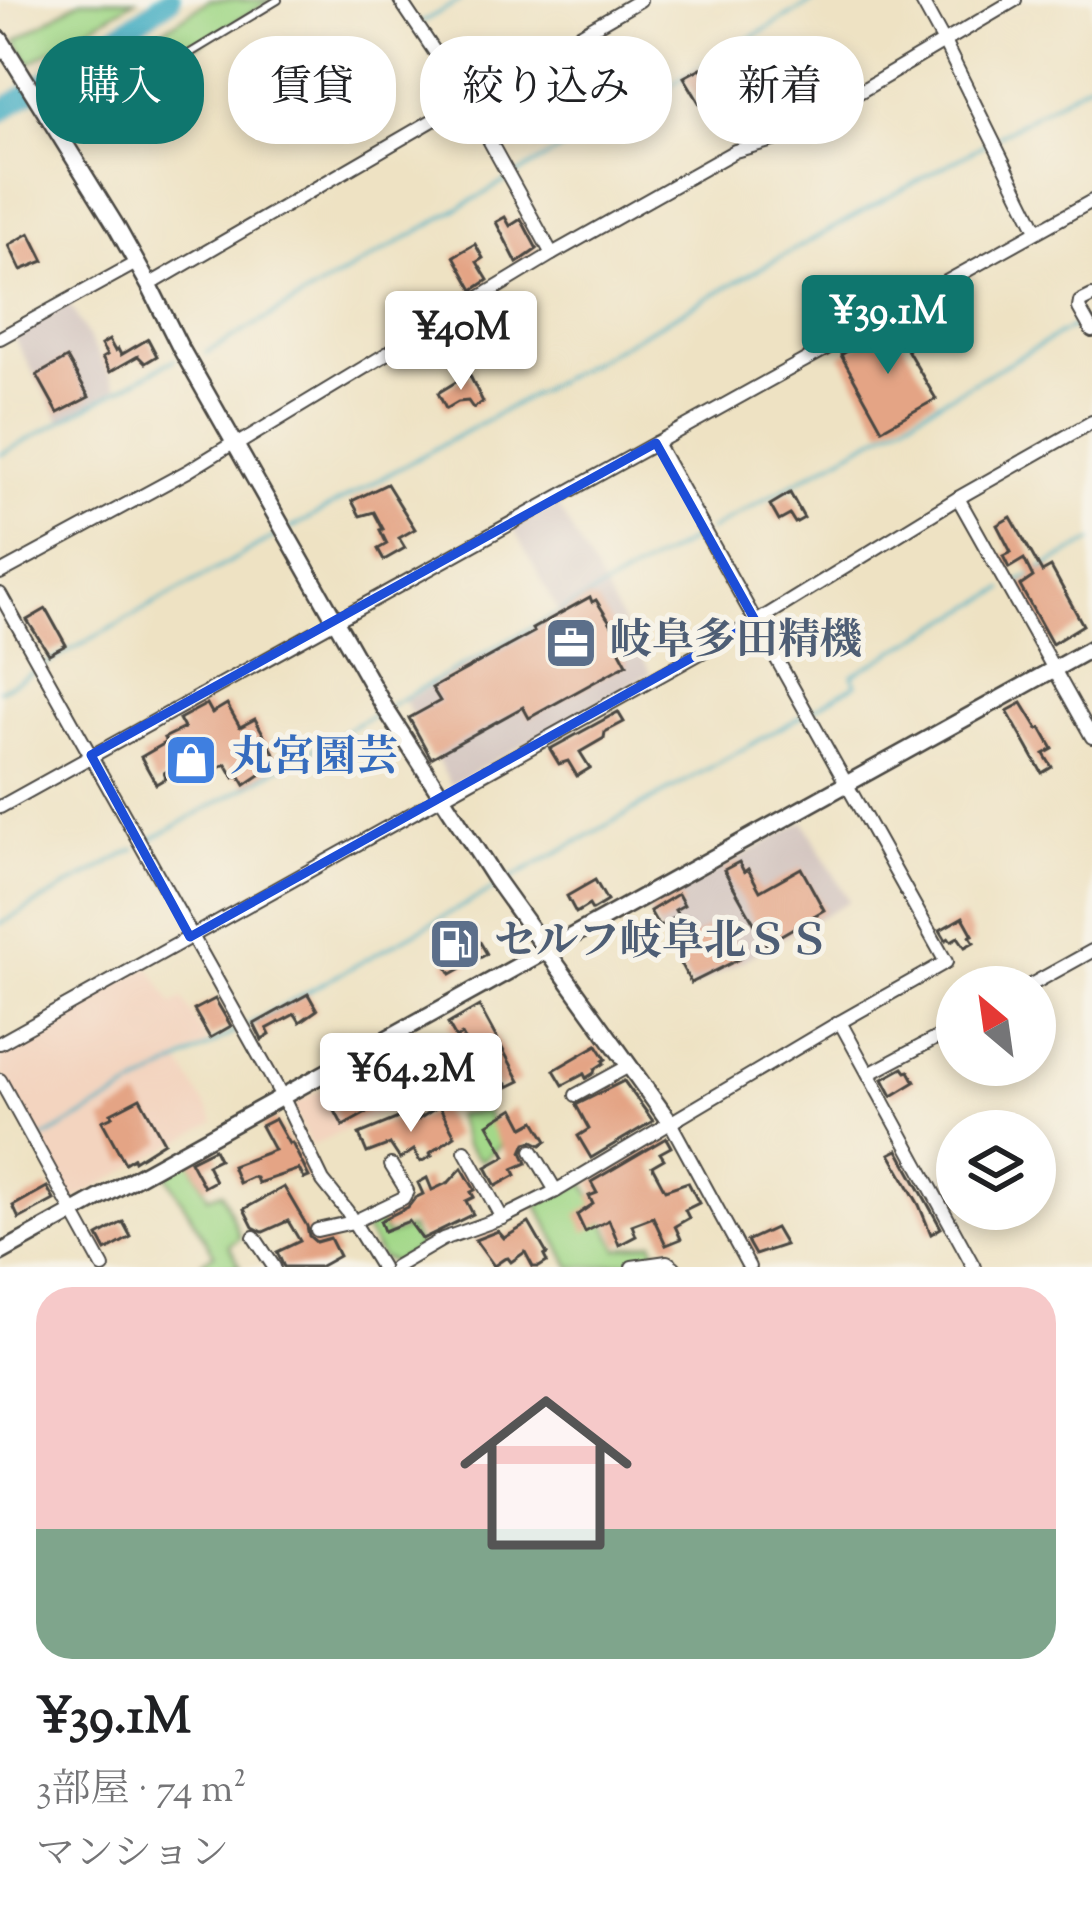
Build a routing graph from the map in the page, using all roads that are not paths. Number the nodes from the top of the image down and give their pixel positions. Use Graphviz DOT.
graph roads {
  1 [pos="278,0"];
  2 [pos="400,0"];
  3 [pos="640,0"];
  4 [pos="920,0"];
  5 [pos="1015,0"];
  6 [pos="424,36"];
  7 [pos="578,36"];
  8 [pos="2,42"];
  9 [pos="944,42"];
  10 [pos="204,44"];
  11 [pos="36,98"];
  12 [pos="420,127"];
  13 [pos="64,144"];
  14 [pos="491,144"];
  15 [pos="1092,201"];
  16 [pos="1037,230"];
  17 [pos="552,254"];
  18 [pos="136,263"];
  19 [pos="149,285"];
  20 [pos="1092,296"];
  21 [pos="1092,332"];
  22 [pos="0,338"];
  23 [pos="1092,422"];
  24 [pos="236,443"];
  25 [pos="656,443"];
  26 [pos="958,498"];
  27 [pos="0,573"];
  28 [pos="0,594"];
  29 [pos="338,620"];
  30 [pos="756,622"];
  31 [pos="1092,648"];
  32 [pos="1053,670"];
  33 [pos="1092,737"];
  34 [pos="92,755"];
  35 [pos="847,784"];
  36 [pos="443,797"];
  37 [pos="0,807"];
  38 [pos="190,937"];
  39 [pos="1092,951"];
  40 [pos="547,952"];
  41 [pos="1056,971"];
  42 [pos="840,1022"];
  43 [pos="936,1038"];
  44 [pos="0,1042"];
  45 [pos="629,1066"];
  46 [pos="869,1074"];
  47 [pos="0,1080"];
  48 [pos="576,1096"];
  49 [pos="283,1098"];
  50 [pos="671,1124"];
  51 [pos="465,1151"];
  52 [pos="532,1151"];
  53 [pos="391,1165"];
  54 [pos="556,1191"];
  55 [pos="73,1213"];
  56 [pos="502,1218"];
  57 [pos="353,1222"];
  58 [pos="317,1230"];
  59 [pos="254,1237"];
  60 [pos="0,1253"];
  61 [pos="103,1267"];
  62 [pos="274,1267"];
  63 [pos="381,1267"];
  64 [pos="395,1267"];
  65 [pos="632,1267"];
  66 [pos="674,1267"];
  67 [pos="749,1267"];
  68 [pos="974,1267"];
  1 -- 10 [label="lane"];
  2 -- 6 [label="street"];
  3 -- 7 [label="street"];
  4 -- 9 [label="street"];
  5 -- 9 [label="street"];
  8 -- 11 [label="street"];
  9 -- 16 [label="street"];
  9 -- 17 [label="street"];
  12 -- 19 [label="street"];
  13 -- 18 [label="street"];
  14 -- 17 [label="street"];
  15 -- 16 [label="street"];
  16 -- 25 [label="street"];
  17 -- 24 [label="street"];
  18 -- 19 [label="street"];
  18 -- 22 [label="street"];
  19 -- 24 [label="street"];
  20 -- 21 [label="street"];
  23 -- 26 [label="street"];
  24 -- 27 [label="street"];
  24 -- 29 [label="street"];
  25 -- 29 [label="street"];
  25 -- 30 [label="street"];
  26 -- 30 [label="street"];
  26 -- 32 [label="street"];
  28 -- 34 [label="street"];
  29 -- 34 [label="street"];
  29 -- 36 [label="street"];
  30 -- 35 [label="street"];
  30 -- 36 [label="street"];
  31 -- 32 [label="street"];
  32 -- 33 [label="street"];
  32 -- 35 [label="street"];
  34 -- 37 [label="street"];
  34 -- 38 [label="street"];
  35 -- 40 [label="street"];
  35 -- 42 [label="street"];
  36 -- 38 [label="street"];
  36 -- 40 [label="street"];
  38 -- 44 [label="street"];
  38 -- 49 [label="street"];
  39 -- 41 [label="street"];
  40 -- 45 [label="street"];
  40 -- 49 [label="street"];
  42 -- 46 [label="street"];
  42 -- 50 [label="street"];
  43 -- 46 [label="street"];
  45 -- 48 [label="street"];
  45 -- 50 [label="street"];
  46 -- 68 [label="street"];
  47 -- 55 [label="street"];
  49 -- 55 [label="street"];
  49 -- 57 [label="street"];
  50 -- 54 [label="street"];
  50 -- 67 [label="street"];
  51 -- 56 [label="street"];
  52 -- 54 [label="street"];
  53 -- 57 [label="street"];
  54 -- 56 [label="street"];
  55 -- 60 [label="street"];
  55 -- 61 [label="street"];
  56 -- 64 [label="street"];
  57 -- 58 [label="street"];
  57 -- 63 [label="street"];
  59 -- 62 [label="street"];
  65 -- 66 [label="street"];
}
